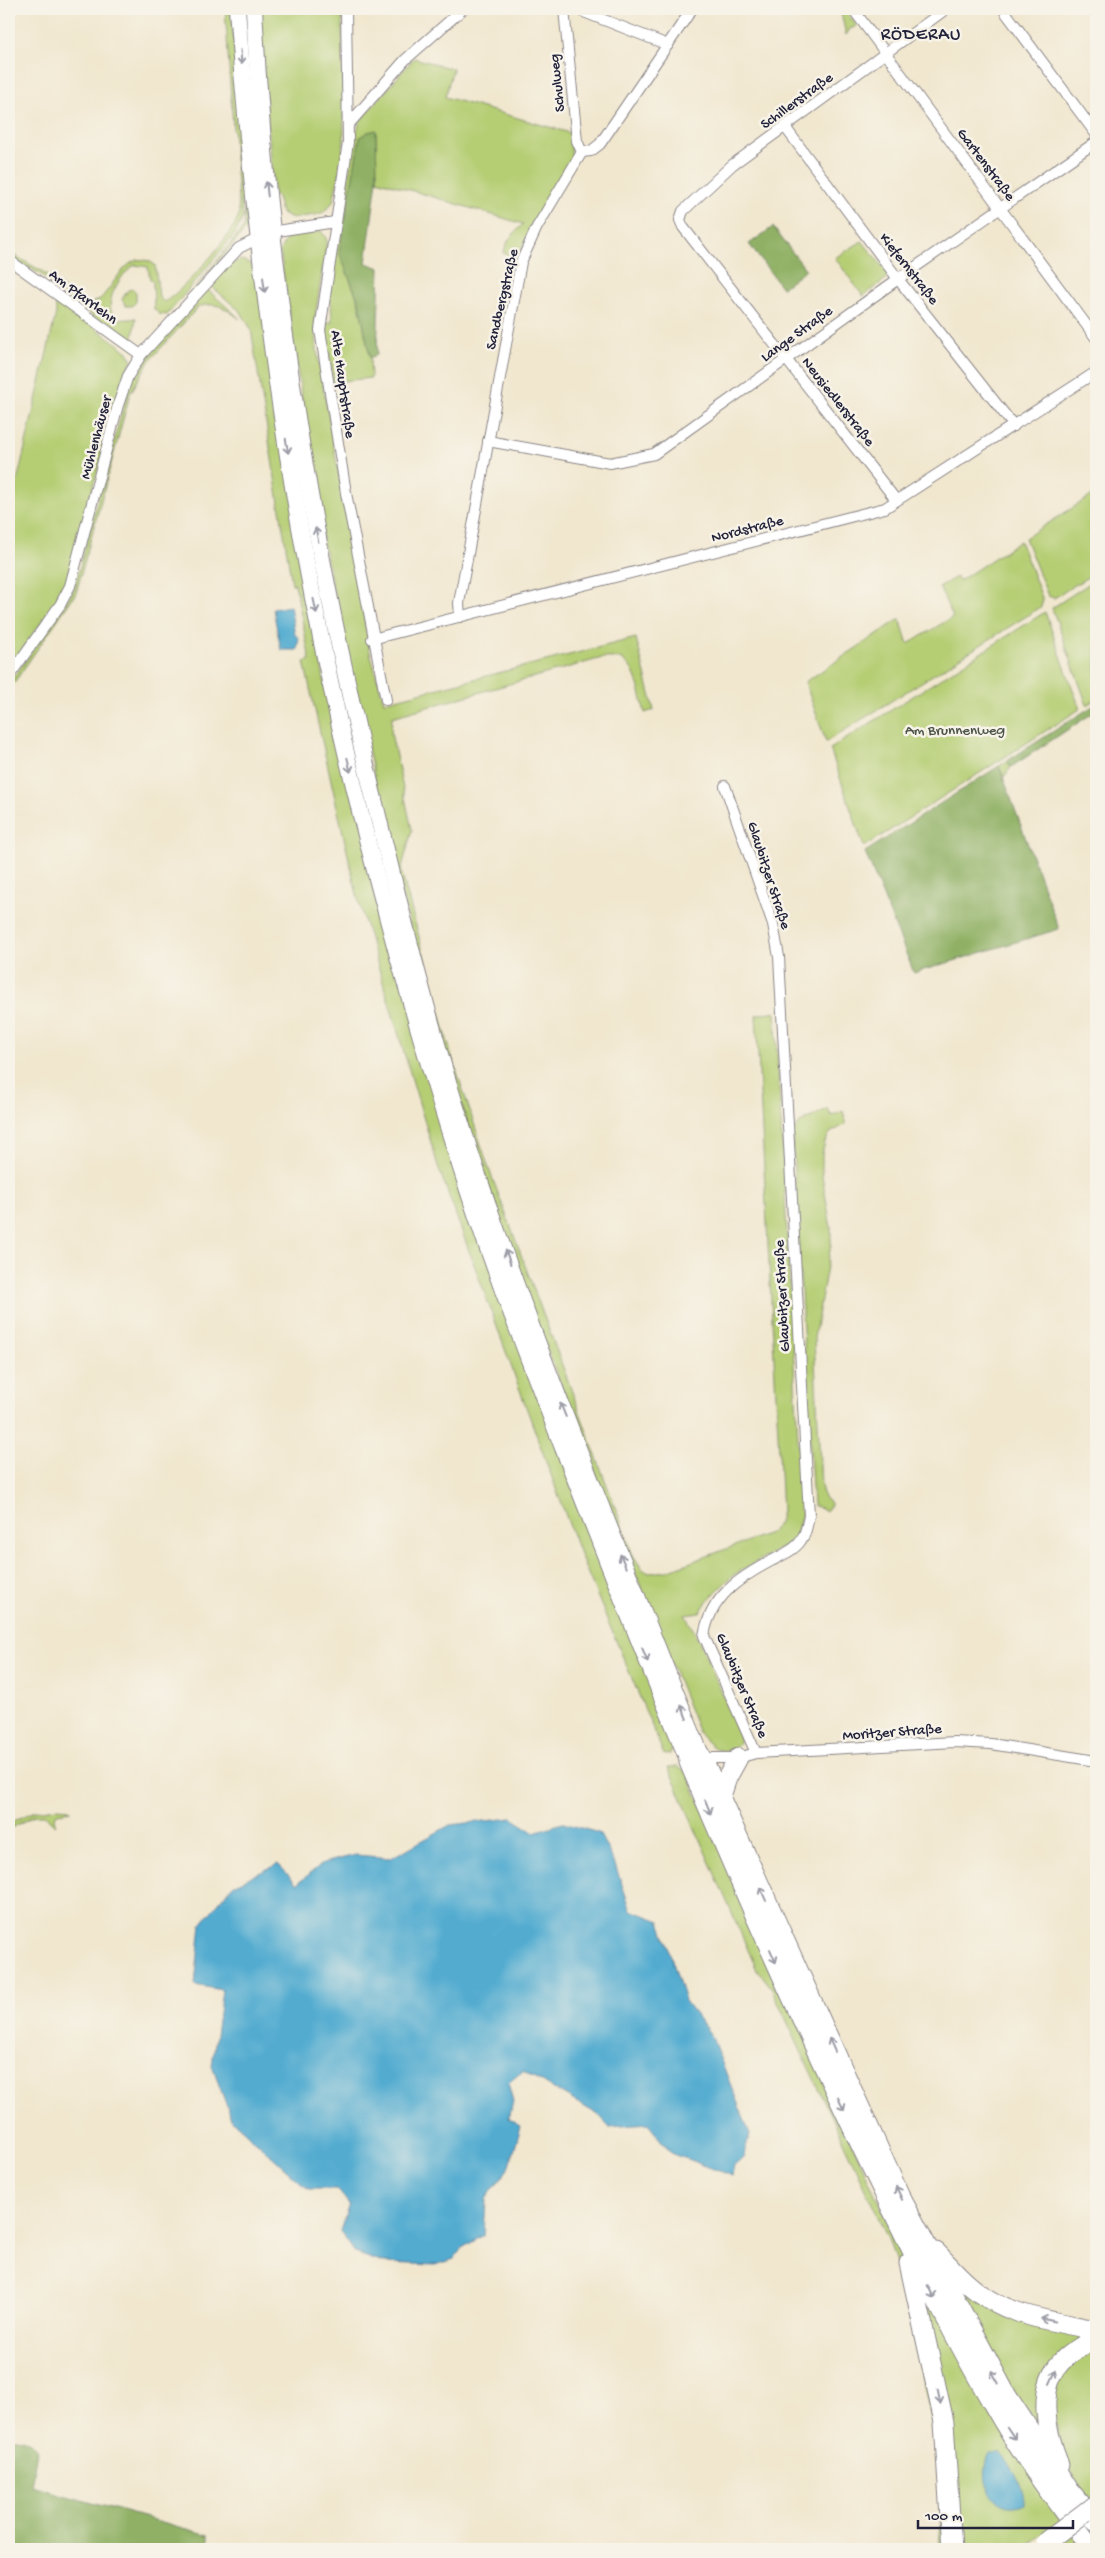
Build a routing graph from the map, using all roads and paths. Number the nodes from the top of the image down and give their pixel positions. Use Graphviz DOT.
graph roads {
  1 [pos="237,9"];
  2 [pos="254,9"];
  3 [pos="346,9"];
  4 [pos="463,9"];
  5 [pos="564,9"];
  6 [pos="576,9"];
  7 [pos="692,9"];
  8 [pos="853,9"];
  9 [pos="946,9"];
  10 [pos="1003,9"];
  11 [pos="668,45"];
  12 [pos="885,53"];
  13 [pos="349,124"];
  14 [pos="785,127"];
  15 [pos="1096,134"];
  16 [pos="1096,142"];
  17 [pos="582,152"];
  18 [pos="1001,208"];
  19 [pos="336,222"];
  20 [pos="683,227"];
  21 [pos="265,234"];
  22 [pos="9,260"];
  23 [pos="898,279"];
  24 [pos="1096,338"];
  25 [pos="141,355"];
  26 [pos="786,358"];
  27 [pos="1096,372"];
  28 [pos="1014,426"];
  29 [pos="488,441"];
  30 [pos="896,500"];
  31 [pos="460,617"];
  32 [pos="372,640"];
  33 [pos="9,676"];
  34 [pos="386,700"];
  35 [pos="724,786"];
  36 [pos="747,1756"];
  37 [pos="696,1760"];
  38 [pos="1096,1761"];
  39 [pos="720,1799"];
  40 [pos="901,2233"];
  41 [pos="921,2236"];
  42 [pos="1096,2330"];
  43 [pos="1096,2340"];
  44 [pos="1070,2491"];
  45 [pos="1096,2504"];
  46 [pos="1096,2522"];
  47 [pos="1041,2546"];
  48 [pos="952,2549"];
  49 [pos="1092,2549"];
  1 -- 21 [label="main road, one-way"];
  21 -- 2 [label="main road, one-way"];
  3 -- 13 [label="street, Alte Hauptstraße"];
  4 -- 13 [label="street"];
  5 -- 17 [label="street, Schulweg"];
  6 -- 11 [label="street"];
  7 -- 11 [label="street, Sandbergstraße"];
  8 -- 12 [label="street, Gartenstraße"];
  9 -- 12 [label="street, Schillerstraße"];
  10 -- 15 [label="street"];
  11 -- 17 [label="street, Sandbergstraße"];
  12 -- 14 [label="street, Schillerstraße"];
  12 -- 18 [label="street, Gartenstraße"];
  13 -- 19 [label="street, Alte Hauptstraße"];
  14 -- 20 [label="street, Schillerstraße"];
  14 -- 23 [label="street, Kiefernstraße"];
  16 -- 18 [label="street, Lange Straße"];
  17 -- 29 [label="street, Sandbergstraße"];
  18 -- 23 [label="street, Lange Straße"];
  18 -- 24 [label="street, Gartenstraße"];
  19 -- 21 [label="street"];
  19 -- 32 [label="street, Alte Hauptstraße"];
  20 -- 26 [label="street, Neusiedlerstraße"];
  21 -- 25 [label="street, Mühlenhäuser"];
  21 -- 37 [label="main road"];
  22 -- 25 [label="street, Am Pfarrlehn"];
  23 -- 26 [label="street, Lange Straße"];
  23 -- 28 [label="street, Kiefernstraße"];
  25 -- 33 [label="street, Mühlenhäuser"];
  26 -- 29 [label="street, Lange Straße"];
  26 -- 30 [label="street, Neusiedlerstraße"];
  27 -- 28 [label="street, Nordstraße"];
  28 -- 30 [label="street, Nordstraße"];
  29 -- 31 [label="street, Sandbergstraße"];
  30 -- 31 [label="street, Nordstraße"];
  31 -- 32 [label="street, Nordstraße"];
  32 -- 34 [label="street, Alte Hauptstraße"];
  35 -- 36 [label="street, Glaubitzer Straße"];
  36 -- 37 [label="street, Moritzer Straße"];
  36 -- 38 [label="street, Moritzer Straße"];
  36 -- 39 [label="highway"];
  37 -- 39 [label="highway"];
  37 -- 40 [label="highway, one-way"];
  41 -- 39 [label="highway, one-way"];
  40 -- 48 [label="highway, one-way"];
  40 -- 49 [label="highway, one-way"];
  42 -- 41 [label="highway, one-way"];
  44 -- 41 [label="highway, one-way"];
  44 -- 43 [label="highway, one-way"];
  44 -- 46 [label="highway"];
  45 -- 47 [label="highway, bridge"];
}
